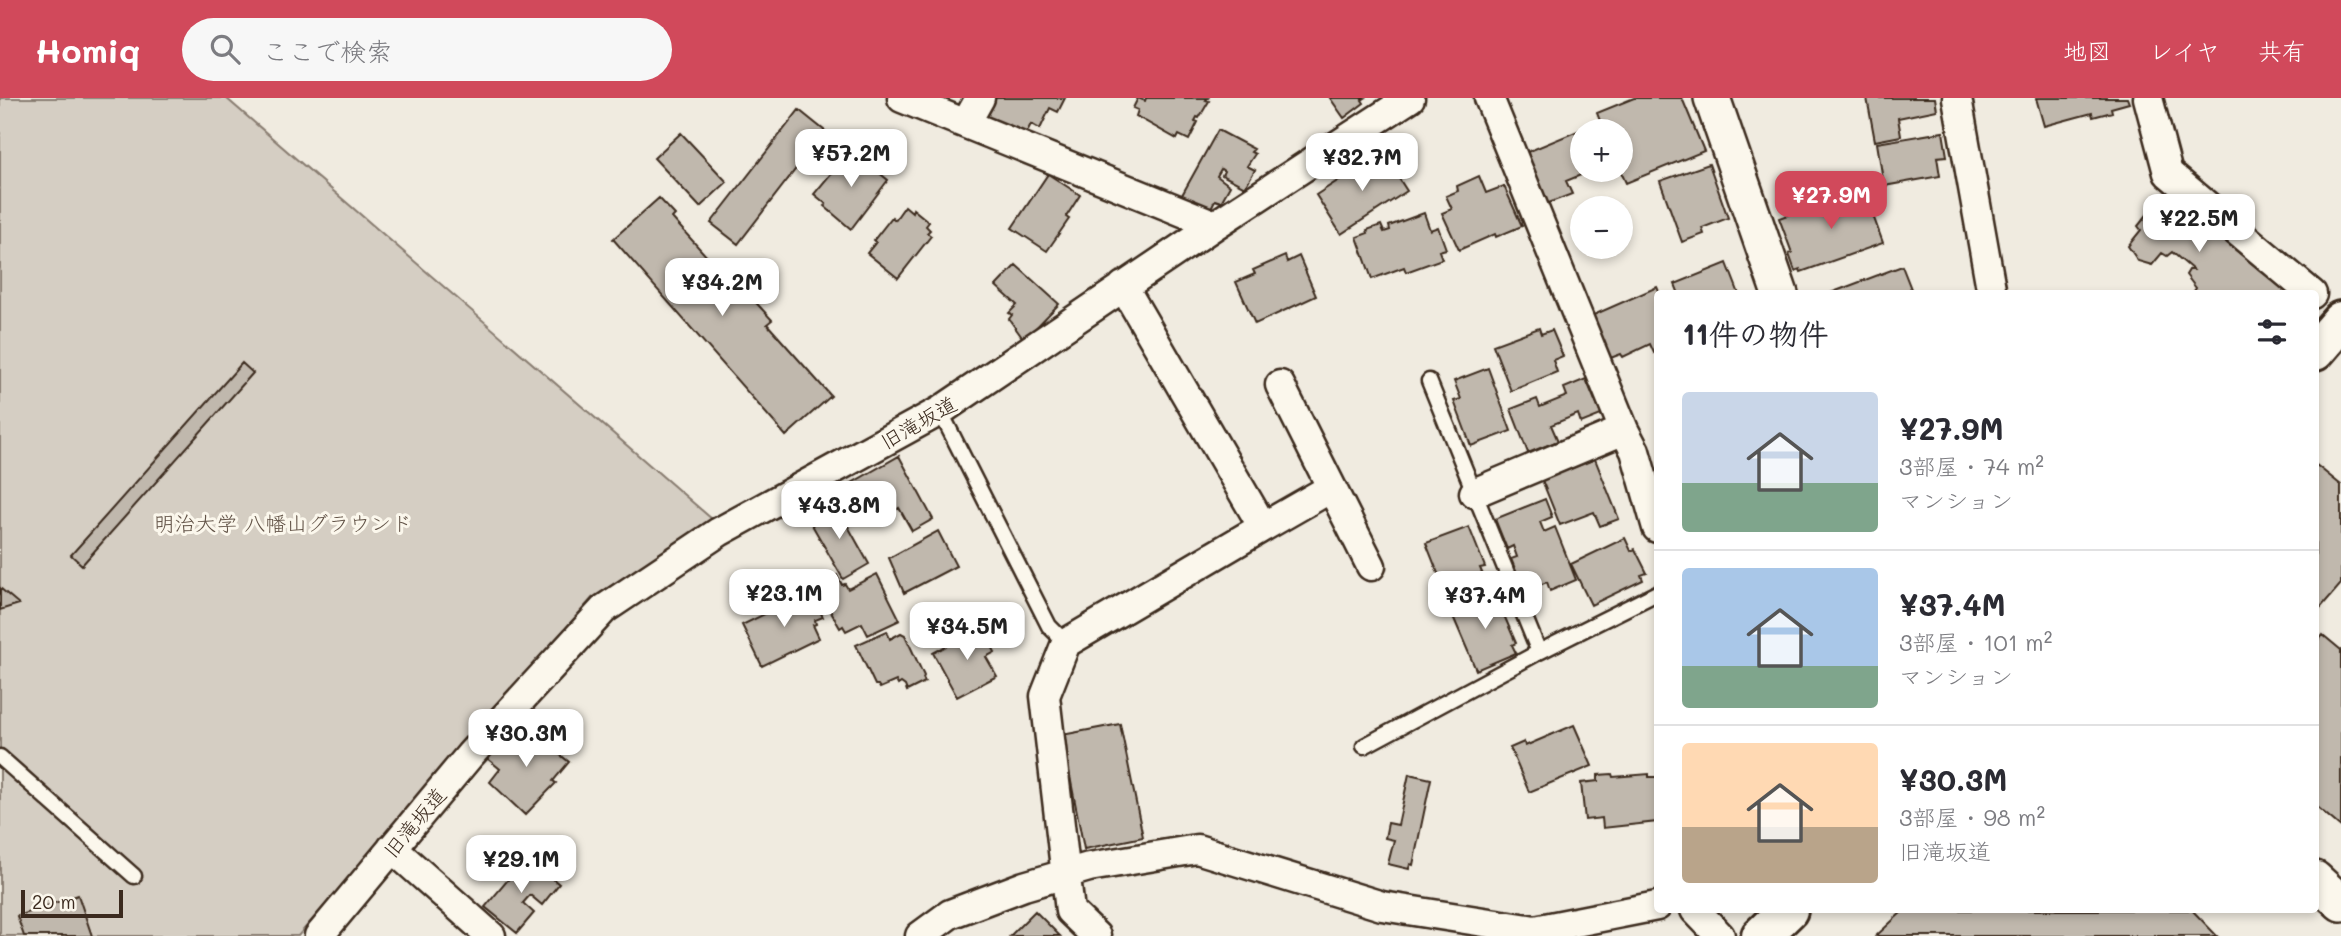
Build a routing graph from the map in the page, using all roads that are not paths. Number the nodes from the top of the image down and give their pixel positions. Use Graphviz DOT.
graph roads {
  1 [pos="902,98"];
  2 [pos="980,98"];
  3 [pos="1410,98"];
  4 [pos="1489,98"];
  5 [pos="1712,98"];
  6 [pos="1957,98"];
  7 [pos="2148,98"];
  8 [pos="967,123"];
  9 [pos="1215,225"];
  10 [pos="1123,286"];
  11 [pos="1779,290"];
  12 [pos="1991,290"];
  13 [pos="2308,290"];
  14 [pos="2319,300"];
  15 [pos="2341,320"];
  16 [pos="2319,346"];
  17 [pos="1429,381"];
  18 [pos="1280,385"];
  19 [pos="940,411"];
  20 [pos="1639,442"];
  21 [pos="1331,488"];
  22 [pos="1474,493"];
  23 [pos="1654,514"];
  24 [pos="1262,527"];
  25 [pos="1371,566"];
  26 [pos="1654,594"];
  27 [pos="1066,643"];
  28 [pos="1539,652"];
  29 [pos="1364,746"];
  30 [pos="0,757"];
  31 [pos="392,848"];
  32 [pos="1065,874"];
  33 [pos="134,876"];
  34 [pos="2319,883"];
  35 [pos="2341,903"];
  36 [pos="1654,907"];
  37 [pos="1698,913"];
  38 [pos="1785,913"];
  39 [pos="319,936"];
  40 [pos="491,936"];
  41 [pos="920,936"];
  42 [pos="1096,936"];
  43 [pos="1720,936"];
  44 [pos="1761,936"];
  1 -- 8 [label="street"];
  2 -- 8 [label="street"];
  3 -- 9 [label="street, 旧滝坂道"];
  4 -- 20 [label="street"];
  5 -- 11 [label="street"];
  6 -- 12 [label="street"];
  7 -- 13 [label="street"];
  8 -- 9 [label="street"];
  9 -- 10 [label="street, 旧滝坂道"];
  10 -- 19 [label="street, 旧滝坂道"];
  10 -- 24 [label="street"];
  14 -- 15 [label="street"];
  15 -- 16 [label="main road"];
  17 -- 22 [label="lane"];
  18 -- 21 [label="street"];
  19 -- 27 [label="lane"];
  19 -- 31 [label="street, 旧滝坂道"];
  20 -- 22 [label="street"];
  20 -- 23 [label="street"];
  21 -- 24 [label="street"];
  21 -- 25 [label="street"];
  22 -- 28 [label="lane"];
  24 -- 27 [label="street"];
  26 -- 28 [label="lane"];
  27 -- 32 [label="street"];
  28 -- 29 [label="lane"];
  30 -- 33 [label="lane"];
  31 -- 39 [label="street, 旧滝坂道"];
  31 -- 40 [label="street"];
  32 -- 36 [label="street"];
  32 -- 41 [label="street"];
  32 -- 42 [label="street"];
  34 -- 35 [label="street"];
  37 -- 43 [label="street"];
  38 -- 44 [label="main road"];
}
